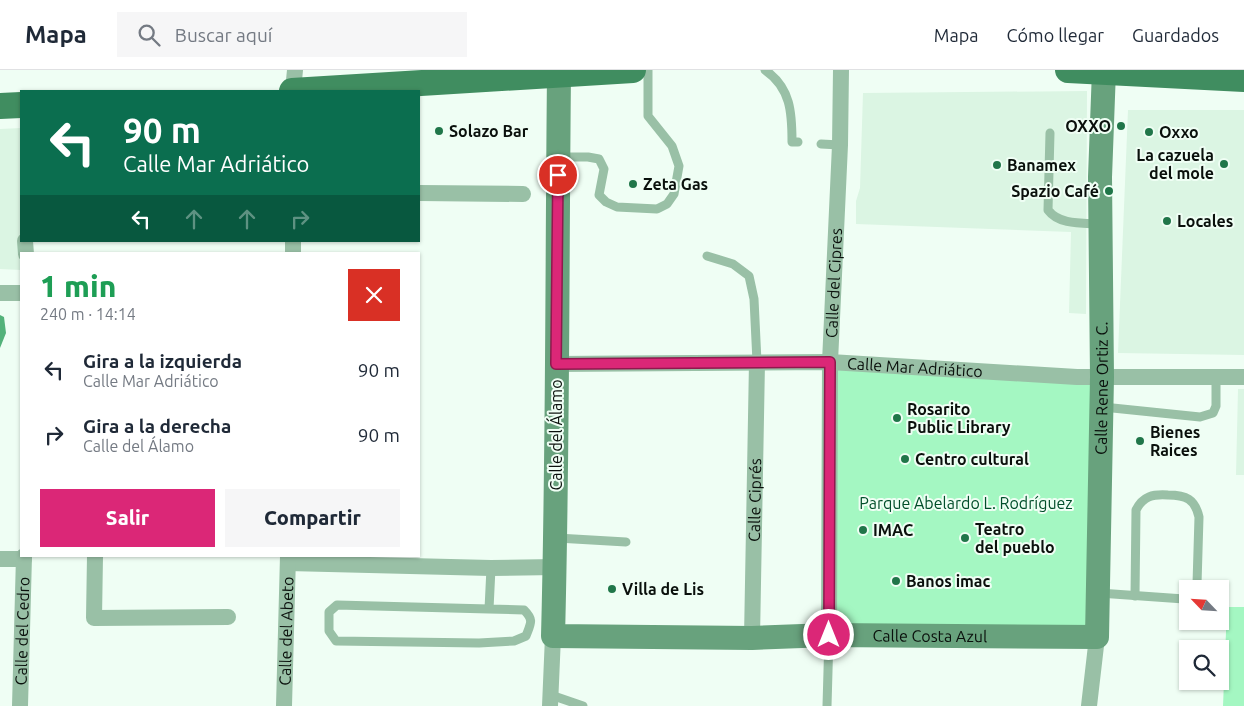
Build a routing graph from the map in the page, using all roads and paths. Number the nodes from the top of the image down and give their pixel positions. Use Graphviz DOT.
graph roads {
  1 [pos="295,70"];
  2 [pos="633,70"];
  3 [pos="648,70"];
  4 [pos="765,70"];
  5 [pos="841,70"];
  6 [pos="1068,70"];
  7 [pos="1104,71"];
  8 [pos="559,74"];
  9 [pos="1244,79"];
  10 [pos="293,90"];
  11 [pos="309,90"];
  12 [pos="20,105"];
  13 [pos="0,106"];
  14 [pos="1050,133"];
  15 [pos="798,142"];
  16 [pos="820,144"];
  17 [pos="840,145"];
  18 [pos="558,157"];
  19 [pos="420,193"];
  20 [pos="523,194"];
  21 [pos="1100,224"];
  22 [pos="707,256"];
  23 [pos="0,293"];
  24 [pos="20,293"];
  25 [pos="757,362"];
  26 [pos="830,362"];
  27 [pos="556,364"];
  28 [pos="1102,377"];
  29 [pos="1216,377"];
  30 [pos="1244,377"];
  31 [pos="1101,407"];
  32 [pos="556,538"];
  33 [pos="626,542"];
  34 [pos="95,557"];
  35 [pos="24,558"];
  36 [pos="0,559"];
  37 [pos="288,560"];
  38 [pos="555,567"];
  39 [pos="492,568"];
  40 [pos="1198,580"];
  41 [pos="1096,593"];
  42 [pos="1135,596"];
  43 [pos="1179,600"];
  44 [pos="489,609"];
  45 [pos="228,617"];
  46 [pos="829,635"];
  47 [pos="553,636"];
  48 [pos="1097,637"];
  49 [pos="752,638"];
  50 [pos="551,700"];
  51 [pos="20,706"];
  52 [pos="284,706"];
  53 [pos="583,706"];
  54 [pos="827,706"];
  55 [pos="1089,706"];
  1 -- 10 [label="street"];
  2 -- 8 [label="main road"];
  3 -- 18 [label="lane"];
  4 -- 15 [label="lane"];
  5 -- 17 [label="street, Calle del Cipres"];
  6 -- 7 [label="main road"];
  7 -- 9 [label="main road"];
  7 -- 21 [label="street, Calle Rene Ortiz C."];
  8 -- 11 [label="main road"];
  8 -- 18 [label="street, Calle del Álamo"];
  12 -- 13 [label="main road"];
  14 -- 21 [label="lane"];
  16 -- 17 [label="lane"];
  17 -- 26 [label="street, Calle del Cipres"];
  18 -- 27 [label="street, Calle del Álamo"];
  19 -- 20 [label="street"];
  21 -- 28 [label="street, Calle Rene Ortiz C."];
  22 -- 25 [label="lane"];
  23 -- 24 [label="street"];
  25 -- 26 [label="street, Calle Mar Adriático"];
  25 -- 27 [label="street, Calle Mar Adriático"];
  25 -- 49 [label="street, Calle Ciprés"];
  26 -- 28 [label="street, Calle Mar Adriático"];
  26 -- 46 [label="street, Calle del Cipres"];
  27 -- 32 [label="street, Calle del Álamo"];
  28 -- 29 [label="street, Calle Mar Adriático"];
  28 -- 31 [label="street, Calle Rene Ortiz C."];
  29 -- 30 [label="street, Calle Mar Adriático"];
  29 -- 31 [label="lane"];
  31 -- 41 [label="street, Calle Rene Ortiz C."];
  32 -- 33 [label="lane"];
  32 -- 38 [label="street, Calle del Álamo"];
  34 -- 45 [label="street"];
  35 -- 36 [label="street"];
  35 -- 51 [label="street, Calle del Cedro"];
  37 -- 39 [label="street"];
  37 -- 52 [label="street, Calle del Abeto"];
  38 -- 39 [label="street"];
  38 -- 47 [label="street, Calle del Álamo"];
  39 -- 44 [label="lane"];
  40 -- 42 [label="lane"];
  41 -- 42 [label="lane"];
  41 -- 48 [label="street, Calle Rene Ortiz C."];
  42 -- 43 [label="lane"];
  44 -- 44 [label="lane"];
  46 -- 48 [label="street, Calle Costa Azul"];
  46 -- 49 [label="street, Calle Costa Azul"];
  46 -- 54 [label="lane, Calle del Cipres"];
  47 -- 49 [label="street, Calle Costa Azul"];
  47 -- 50 [label="street, Calle del Álamo"];
  48 -- 55 [label="street, Calle Rene Ortiz C."];
  50 -- 53 [label="lane"];
}
